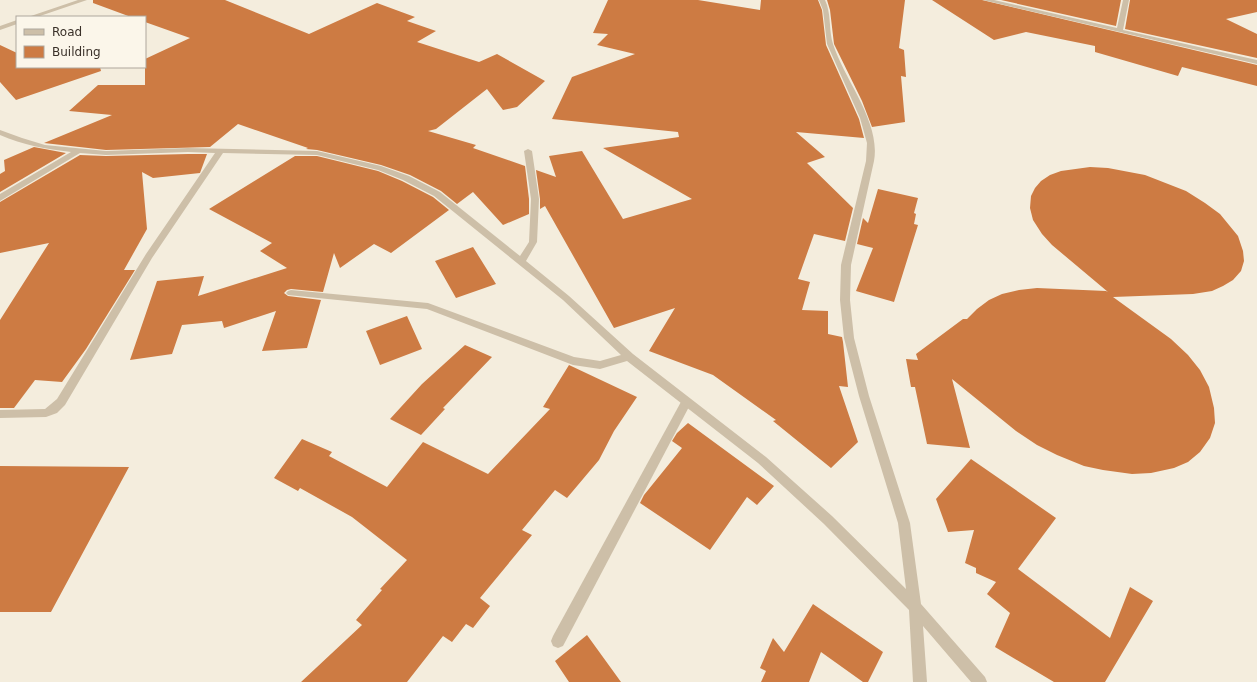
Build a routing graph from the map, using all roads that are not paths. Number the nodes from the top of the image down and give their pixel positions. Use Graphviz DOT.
graph roads {
  1 [pos="84,0"];
  2 [pos="822,0"];
  3 [pos="986,0"];
  4 [pos="1126,0"];
  5 [pos="33,16"];
  6 [pos="16,22"];
  7 [pos="0,28"];
  8 [pos="1120,30"];
  9 [pos="1257,62"];
  10 [pos="0,132"];
  11 [pos="221,150"];
  12 [pos="78,151"];
  13 [pos="528,151"];
  14 [pos="0,198"];
  15 [pos="522,262"];
  16 [pos="291,293"];
  17 [pos="629,357"];
  18 [pos="686,403"];
  19 [pos="0,414"];
  20 [pos="915,607"];
  21 [pos="558,640"];
  22 [pos="920,682"];
  23 [pos="980,682"];
  1 -- 5 [label="street"];
  2 -- 20 [label="street"];
  3 -- 8 [label="street"];
  4 -- 8 [label="street"];
  6 -- 7 [label="street"];
  8 -- 9 [label="street"];
  10 -- 12 [label="street"];
  11 -- 12 [label="street"];
  11 -- 15 [label="street"];
  11 -- 19 [label="street"];
  12 -- 14 [label="street"];
  13 -- 15 [label="street"];
  15 -- 17 [label="street"];
  16 -- 17 [label="street"];
  17 -- 18 [label="street"];
  18 -- 20 [label="street"];
  18 -- 21 [label="street"];
  20 -- 22 [label="street"];
  20 -- 23 [label="street"];
}
